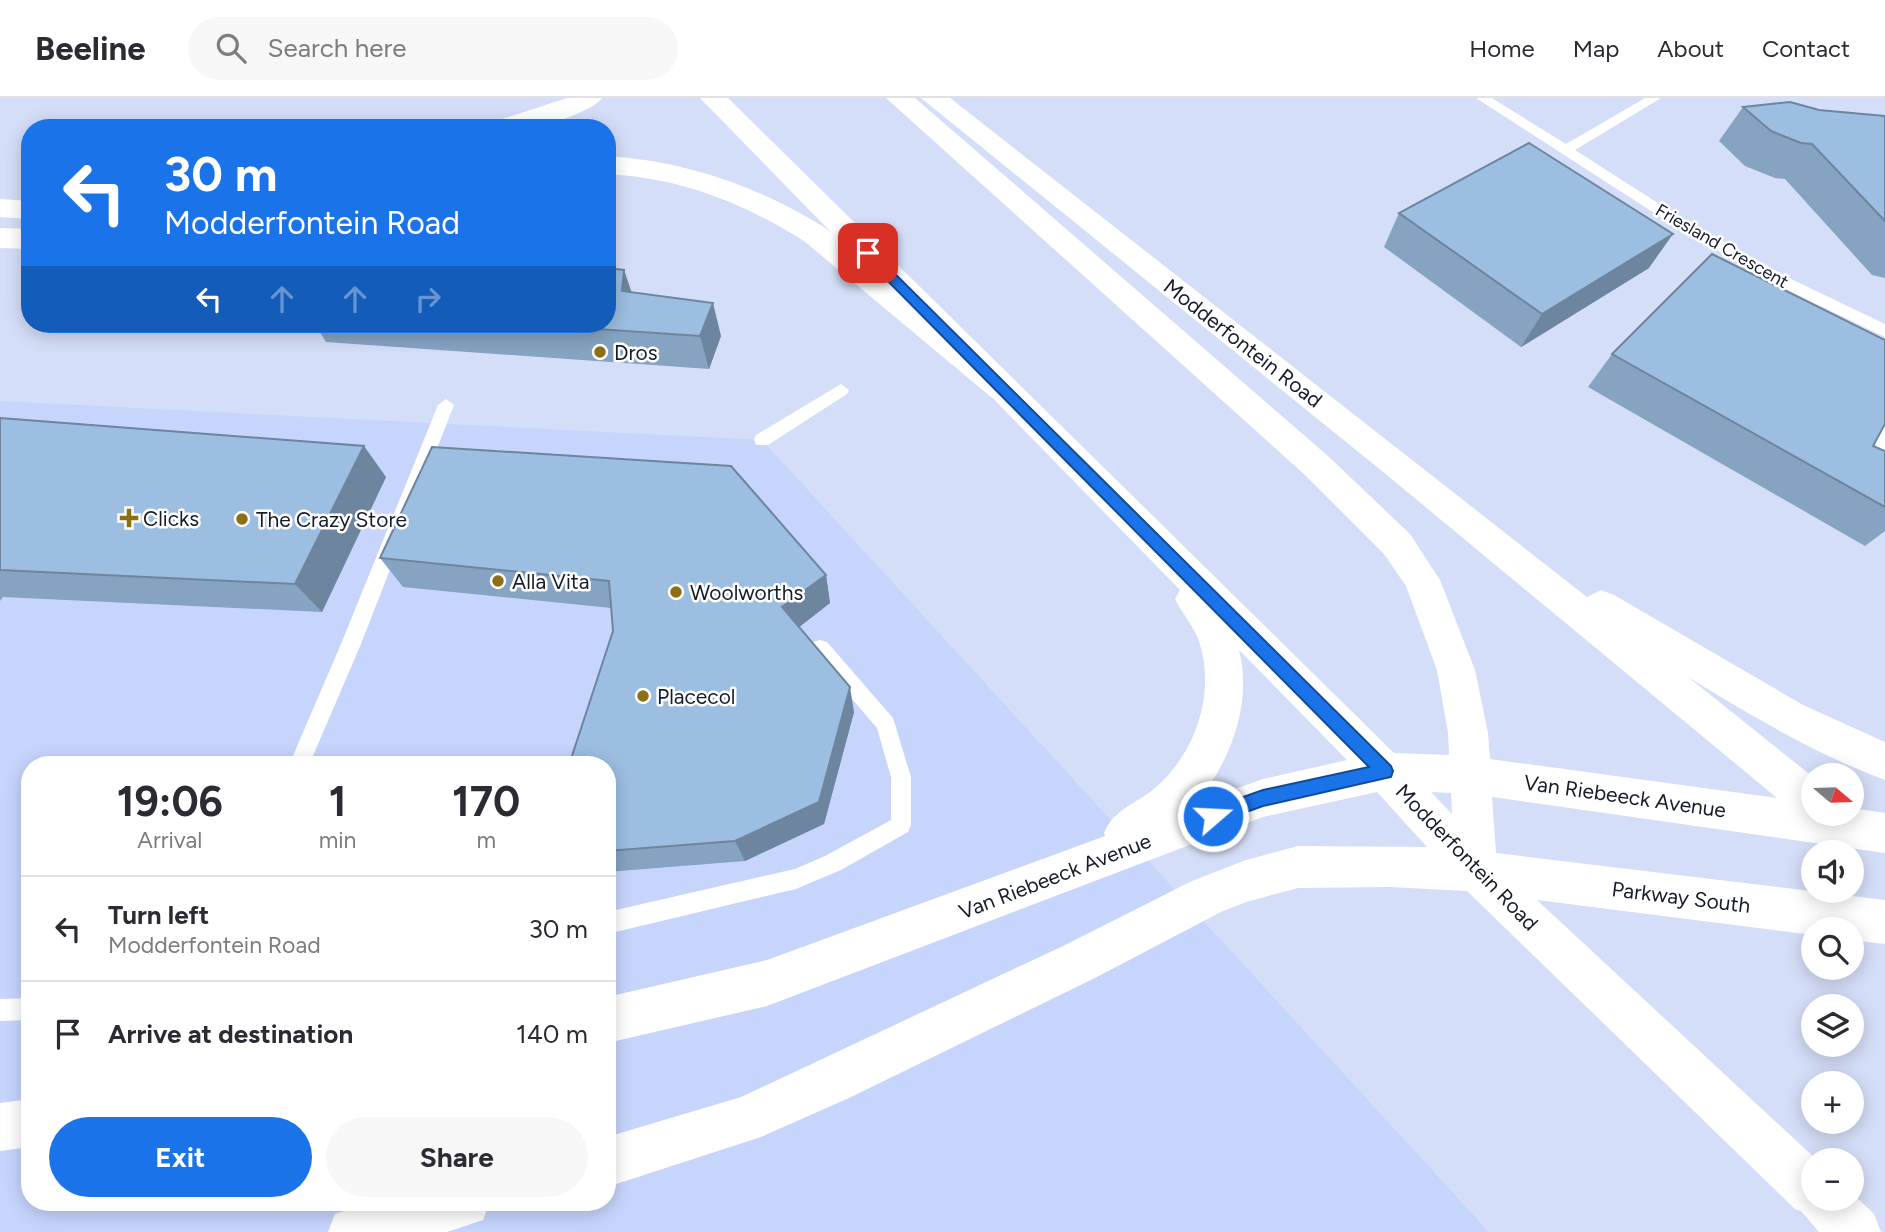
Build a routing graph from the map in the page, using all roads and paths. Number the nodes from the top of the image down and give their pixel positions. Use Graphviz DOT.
graph roads {
  1 [pos="590,98"];
  2 [pos="713,98"];
  3 [pos="899,98"];
  4 [pos="933,98"];
  5 [pos="1482,98"];
  6 [pos="1654,98"];
  7 [pos="532,119"];
  8 [pos="1566,150"];
  9 [pos="616,165"];
  10 [pos="0,208"];
  11 [pos="21,210"];
  12 [pos="0,238"];
  13 [pos="21,239"];
  14 [pos="1885,331"];
  15 [pos="1885,379"];
  16 [pos="1003,389"];
  17 [pos="841,390"];
  18 [pos="446,405"];
  19 [pos="762,440"];
  20 [pos="1885,470"];
  21 [pos="1493,543"];
  22 [pos="1172,560"];
  23 [pos="820,649"];
  24 [pos="303,756"];
  25 [pos="1885,761"];
  26 [pos="1385,771"];
  27 [pos="1470,775"];
  28 [pos="1801,792"];
  29 [pos="1801,811"];
  30 [pos="1843,826"];
  31 [pos="1864,826"];
  32 [pos="1885,833"];
  33 [pos="1885,860"];
  34 [pos="1072,871"];
  35 [pos="1476,871"];
  36 [pos="616,921"];
  37 [pos="1885,922"];
  38 [pos="21,1009"];
  39 [pos="0,1010"];
  40 [pos="616,1018"];
  41 [pos="21,1124"];
  42 [pos="0,1127"];
  43 [pos="616,1159"];
  44 [pos="1801,1180"];
  45 [pos="431,1211"];
  46 [pos="1834,1211"];
  47 [pos="353,1232"];
  48 [pos="1856,1232"];
  1 -- 7 [label="main road"];
  2 -- 16 [label="main road, Modderfontein Road"];
  3 -- 27 [label="main road"];
  4 -- 21 [label="main road, Modderfontein Road"];
  5 -- 8 [label="lane, Friesland Crescent"];
  6 -- 8 [label="lane"];
  8 -- 14 [label="lane, Friesland Crescent"];
  9 -- 16 [label="main road"];
  10 -- 11 [label="main road"];
  12 -- 13 [label="main road"];
  15 -- 20 [label="lane"];
  16 -- 22 [label="main road, Modderfontein Road"];
  17 -- 19 [label="lane"];
  18 -- 24 [label="lane"];
  21 -- 25 [label="main road"];
  21 -- 28 [label="main road, Modderfontein Road"];
  22 -- 26 [label="main road, Modderfontein Road"];
  22 -- 34 [label="main road"];
  23 -- 36 [label="lane"];
  26 -- 27 [label="main road, Van Riebeeck Avenue"];
  26 -- 34 [label="main road, Van Riebeeck Avenue"];
  26 -- 35 [label="main road, Modderfontein Road"];
  27 -- 29 [label="main road, Van Riebeeck Avenue"];
  27 -- 35 [label="main road"];
  30 -- 33 [label="main road, Modderfontein Road"];
  31 -- 32 [label="main road, Van Riebeeck Avenue"];
  34 -- 40 [label="main road, Van Riebeeck Avenue"];
  35 -- 37 [label="main road, Parkway South"];
  35 -- 43 [label="main road"];
  35 -- 44 [label="main road, Modderfontein Road"];
  38 -- 39 [label="lane"];
  41 -- 42 [label="main road"];
  45 -- 47 [label="main road"];
  46 -- 48 [label="main road"];
}
